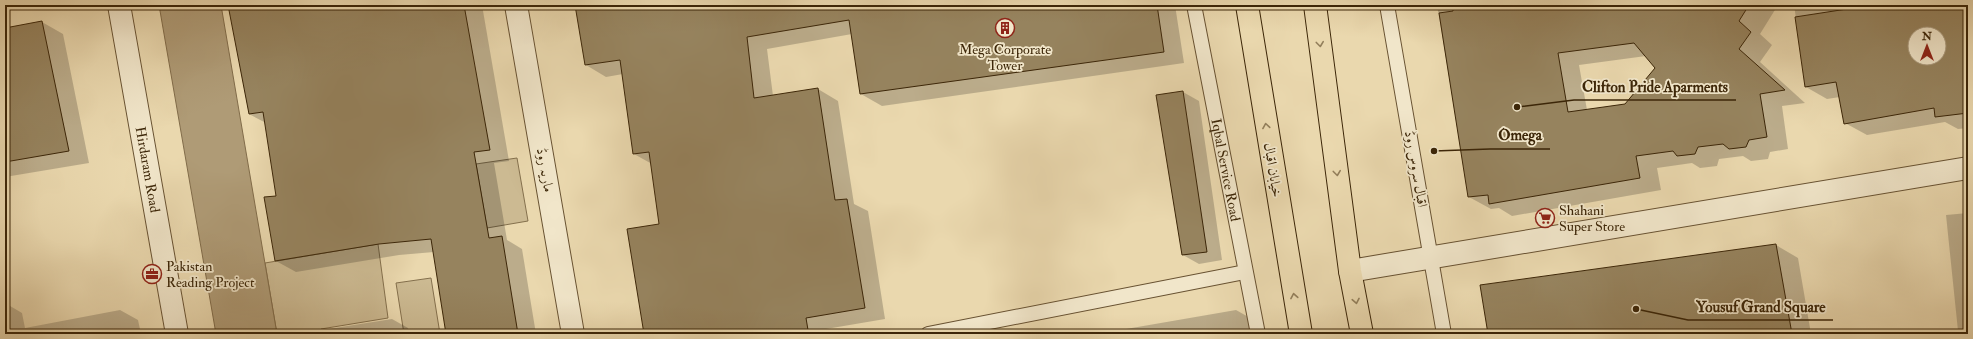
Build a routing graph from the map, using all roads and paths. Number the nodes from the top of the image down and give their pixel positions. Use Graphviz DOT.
graph roads {
  1 [pos="119,5"];
  2 [pos="516,5"];
  3 [pos="1194,5"];
  4 [pos="1247,5"];
  5 [pos="1315,5"];
  6 [pos="1387,5"];
  7 [pos="1968,168"];
  8 [pos="1431,257"];
  9 [pos="1350,271"];
  10 [pos="1245,272"];
  11 [pos="177,334"];
  12 [pos="573,334"];
  13 [pos="928,334"];
  14 [pos="1258,334"];
  15 [pos="1301,334"];
  16 [pos="1362,334"];
  17 [pos="1444,334"];
  1 -- 11 [label="street, Hirdaram Road"];
  2 -- 12 [label="street, ماریہ روڈ"];
  3 -- 10 [label="lane, Iqbal Service Road"];
  15 -- 4 [label="main road, خیابان اقبال, one-way"];
  5 -- 9 [label="main road, one-way"];
  6 -- 8 [label="lane, اقبال سروس روڈ"];
  7 -- 8 [label="street"];
  8 -- 9 [label="street"];
  8 -- 17 [label="lane, اقبال سروس روڈ"];
  9 -- 16 [label="main road, one-way"];
  10 -- 13 [label="lane"];
  10 -- 14 [label="lane, Iqbal Service Road"];
}
